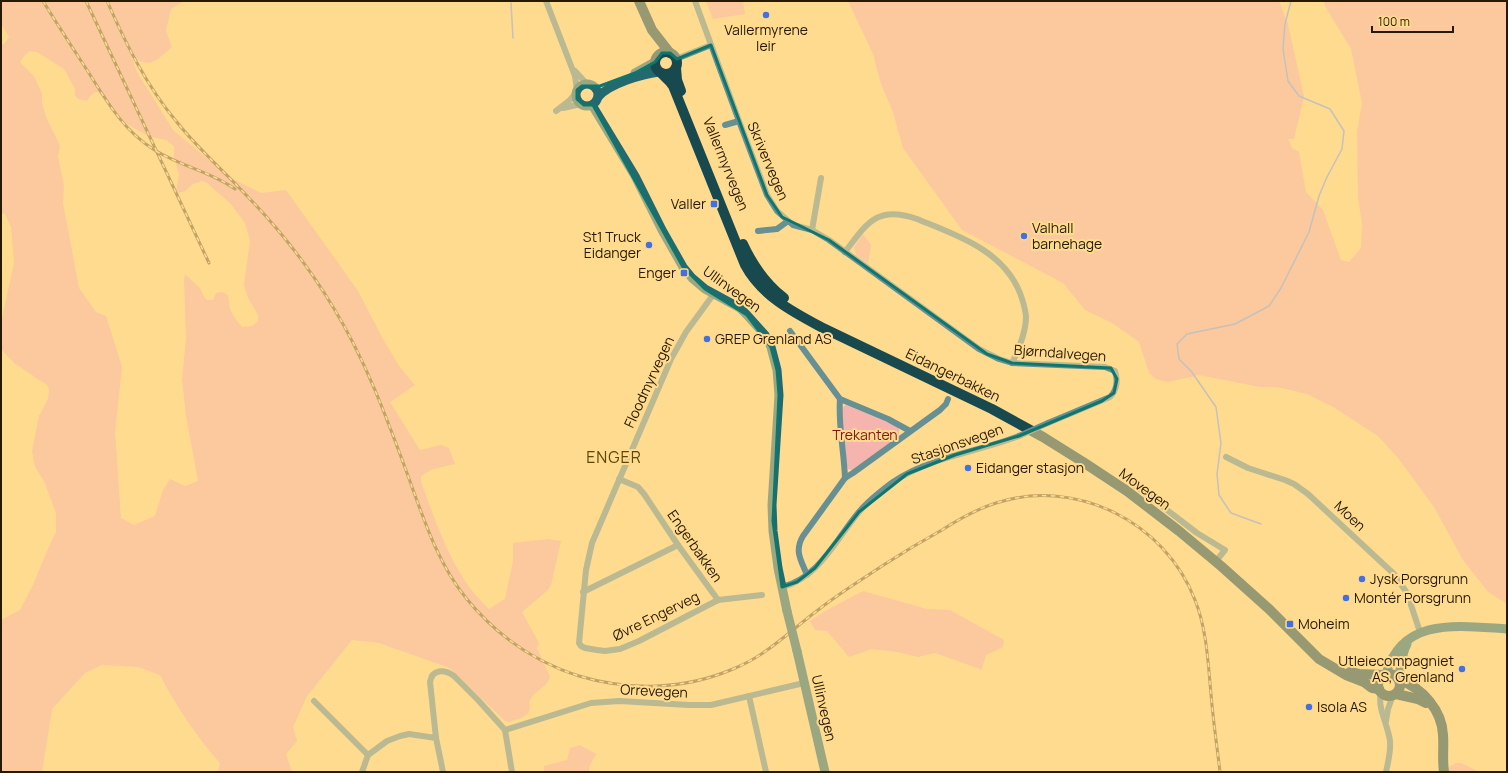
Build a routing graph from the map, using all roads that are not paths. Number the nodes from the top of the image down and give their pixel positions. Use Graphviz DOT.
graph roads {
  1 [pos="546,1"];
  2 [pos="639,1"];
  3 [pos="695,1"];
  4 [pos="652,30"];
  5 [pos="711,45"];
  6 [pos="655,60"];
  7 [pos="674,60"];
  8 [pos="571,66"];
  9 [pos="660,73"];
  10 [pos="590,86"];
  11 [pos="577,92"];
  12 [pos="595,101"];
  13 [pos="581,104"];
  14 [pos="739,121"];
  15 [pos="725,125"];
  16 [pos="821,178"];
  17 [pos="788,221"];
  18 [pos="812,230"];
  19 [pos="758,231"];
  20 [pos="845,252"];
  21 [pos="752,270"];
  22 [pos="714,295"];
  23 [pos="790,330"];
  24 [pos="1012,363"];
  25 [pos="948,398"];
  26 [pos="840,399"];
  27 [pos="1048,423"];
  28 [pos="910,431"];
  29 [pos="1054,444"];
  30 [pos="1226,457"];
  31 [pos="845,478"];
  32 [pos="619,479"];
  33 [pos="1128,480"];
  34 [pos="678,545"];
  35 [pos="1216,561"];
  36 [pos="807,575"];
  37 [pos="782,587"];
  38 [pos="583,592"];
  39 [pos="762,595"];
  40 [pos="718,600"];
  41 [pos="1507,629"];
  42 [pos="1420,632"];
  43 [pos="1408,641"];
  44 [pos="581,646"];
  45 [pos="1336,669"];
  46 [pos="1385,675"];
  47 [pos="1399,679"];
  48 [pos="804,683"];
  49 [pos="1380,691"];
  50 [pos="1394,695"];
  51 [pos="749,696"];
  52 [pos="314,701"];
  53 [pos="1433,708"];
  54 [pos="1386,723"];
  55 [pos="505,730"];
  56 [pos="436,738"];
  57 [pos="368,755"];
  58 [pos="362,772"];
  59 [pos="443,772"];
  60 [pos="512,772"];
  61 [pos="766,772"];
  62 [pos="825,772"];
  63 [pos="1386,772"];
  64 [pos="1445,772"];
  1 -- 8 [label="street"];
  2 -- 4 [label="main road, Vallermyrvegen"];
  3 -- 5 [label="street"];
  4 -- 6 [label="main road, Vallermyrvegen"];
  4 -- 7 [label="main road, Vallermyrvegen"];
  5 -- 7 [label="street"];
  5 -- 14 [label="street"];
  6 -- 7 [label="main road"];
  6 -- 9 [label="main road, Vallermyrvegen"];
  6 -- 10 [label="main road"];
  7 -- 9 [label="main road"];
  7 -- 21 [label="main road, Vallermyrvegen"];
  8 -- 10 [label="street, Ullinvegen"];
  8 -- 11 [label="street"];
  9 -- 12 [label="main road"];
  9 -- 21 [label="main road, Vallermyrvegen"];
  10 -- 11 [label="main road"];
  10 -- 12 [label="main road, Ullinvegen"];
  11 -- 13 [label="main road"];
  11 -- 13 [label="street"];
  12 -- 13 [label="main road"];
  12 -- 22 [label="main road, Ullinvegen"];
  14 -- 15 [label="street, Skrivervegen"];
  14 -- 17 [label="street, Skrivervegen"];
  16 -- 18 [label="street"];
  17 -- 18 [label="street, Skrivervegen"];
  17 -- 19 [label="street"];
  18 -- 20 [label="street, Skrivervegen"];
  20 -- 24 [label="street, Bjørndalvegen"];
  20 -- 24 [label="street"];
  21 -- 29 [label="main road, Eidangerbakken"];
  22 -- 32 [label="street, Floodmyrvegen"];
  22 -- 37 [label="main road, Ullinvegen"];
  23 -- 26 [label="street"];
  24 -- 27 [label="street, Bjørndalvegen"];
  25 -- 28 [label="street"];
  26 -- 28 [label="street"];
  26 -- 31 [label="street"];
  27 -- 36 [label="street, Stasjonsvegen, bridge"];
  28 -- 31 [label="street"];
  29 -- 35 [label="main road, Movegen"];
  30 -- 42 [label="street, Moen"];
  31 -- 36 [label="street"];
  32 -- 34 [label="street, Engerbakken"];
  32 -- 38 [label="street, Floodmyrvegen"];
  33 -- 35 [label="street, Movegen"];
  34 -- 38 [label="street"];
  34 -- 40 [label="street, Engerbakken"];
  35 -- 45 [label="main road, Movegen"];
  36 -- 37 [label="street, Stasjonsvegen"];
  37 -- 48 [label="main road, Ullinvegen, bridge"];
  38 -- 44 [label="street, Floodmyrvegen"];
  39 -- 40 [label="street, Engerbakken"];
  40 -- 44 [label="street, Øvre Engerveg"];
  41 -- 42 [label="main road"];
  42 -- 43 [label="main road"];
  43 -- 46 [label="main road"];
  43 -- 47 [label="main road"];
  45 -- 46 [label="main road, Movegen"];
  45 -- 49 [label="main road, Movegen"];
  46 -- 47 [label="main road"];
  46 -- 49 [label="main road"];
  47 -- 50 [label="main road"];
  47 -- 53 [label="main road"];
  48 -- 51 [label="street, Orrevegen"];
  48 -- 62 [label="main road, Ullinvegen"];
  49 -- 50 [label="main road"];
  49 -- 54 [label="street"];
  50 -- 53 [label="main road"];
  50 -- 54 [label="street"];
  51 -- 55 [label="street, Orrevegen"];
  51 -- 61 [label="street"];
  52 -- 57 [label="street"];
  53 -- 64 [label="main road"];
  54 -- 63 [label="street"];
  55 -- 56 [label="street"];
  55 -- 60 [label="street"];
  56 -- 57 [label="street"];
  56 -- 59 [label="street"];
  57 -- 58 [label="street"];
}
